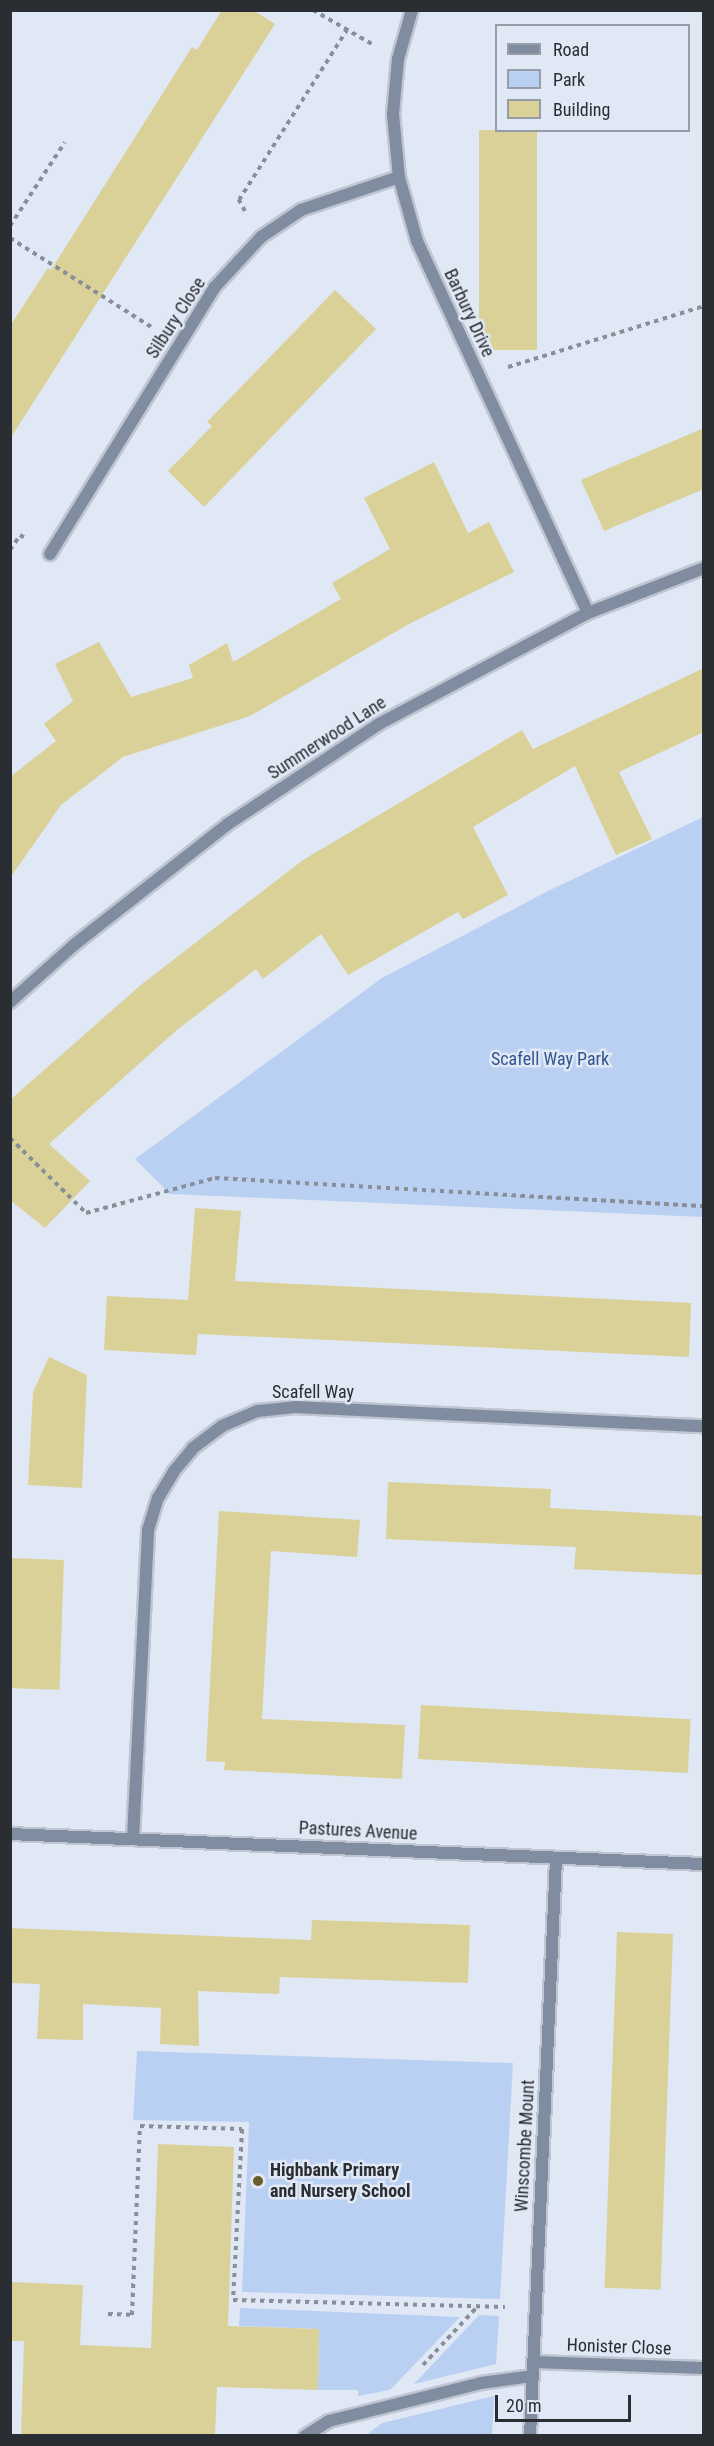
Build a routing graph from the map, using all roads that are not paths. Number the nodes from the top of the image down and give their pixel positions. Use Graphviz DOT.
graph roads {
  1 [pos="412,10"];
  2 [pos="399,177"];
  3 [pos="50,554"];
  4 [pos="704,568"];
  5 [pos="588,613"];
  6 [pos="10,1002"];
  7 [pos="704,1426"];
  8 [pos="10,1834"];
  9 [pos="133,1839"];
  10 [pos="556,1858"];
  11 [pos="704,1864"];
  12 [pos="533,2362"];
  13 [pos="704,2368"];
  14 [pos="532,2376"];
  15 [pos="305,2436"];
  16 [pos="530,2436"];
  1 -- 2 [label="street, Barbury Drive"];
  2 -- 3 [label="street, Silbury Close"];
  2 -- 5 [label="street, Barbury Drive"];
  4 -- 5 [label="street, Summerwood Lane"];
  5 -- 6 [label="street, Summerwood Lane"];
  7 -- 9 [label="street, Scafell Way"];
  8 -- 9 [label="street, Pastures Avenue"];
  9 -- 10 [label="street, Pastures Avenue"];
  10 -- 11 [label="street, Pastures Avenue"];
  10 -- 12 [label="street, Winscombe Mount"];
  12 -- 13 [label="street, Honister Close"];
  12 -- 14 [label="street, Winscombe Mount"];
  14 -- 15 [label="street"];
  14 -- 16 [label="street, Winscombe Mount"];
}
